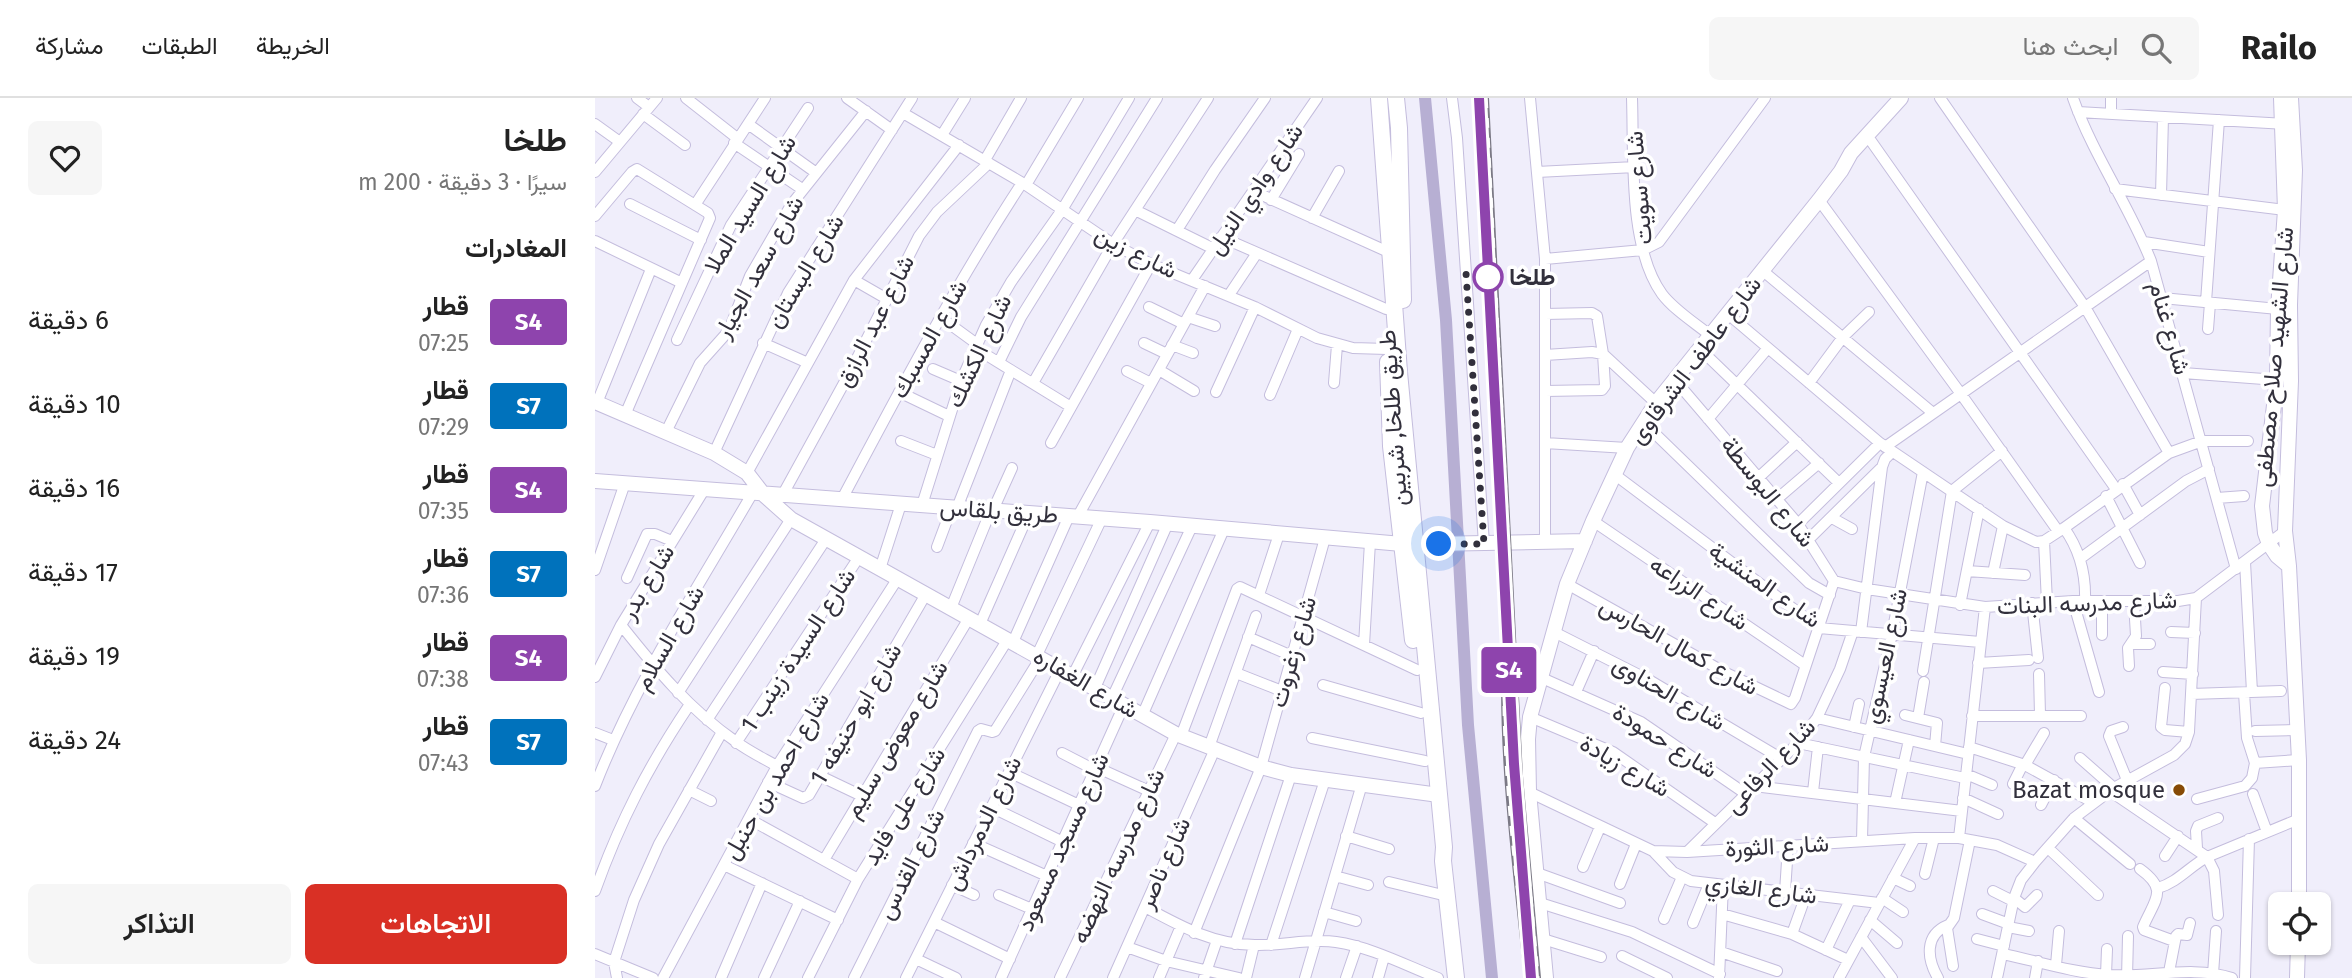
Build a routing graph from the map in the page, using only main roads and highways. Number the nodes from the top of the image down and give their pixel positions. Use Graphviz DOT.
graph roads {
  1 [pos="1370,98"];
  2 [pos="1379,98"];
  3 [pos="1396,98"];
  4 [pos="1399,372"];
  5 [pos="1398,445"];
  6 [pos="1408,542"];
  7 [pos="1434,794"];
  8 [pos="1456,978"];
  1 -- 5 [label="main road, طريق طلخا, شربين"];
  2 -- 4 [label="main road, طريق طلخا, شربين"];
  3 -- 4 [label="main road"];
  4 -- 5 [label="main road, طريق طلخا, شربين"];
  5 -- 6 [label="main road, طريق طلخا, شربين"];
  6 -- 7 [label="main road, طريق طلخا, شربين"];
  6 -- 7 [label="main road, طريق طلخا, شربين"];
  7 -- 8 [label="main road, طريق طلخا, شربين"];
}
